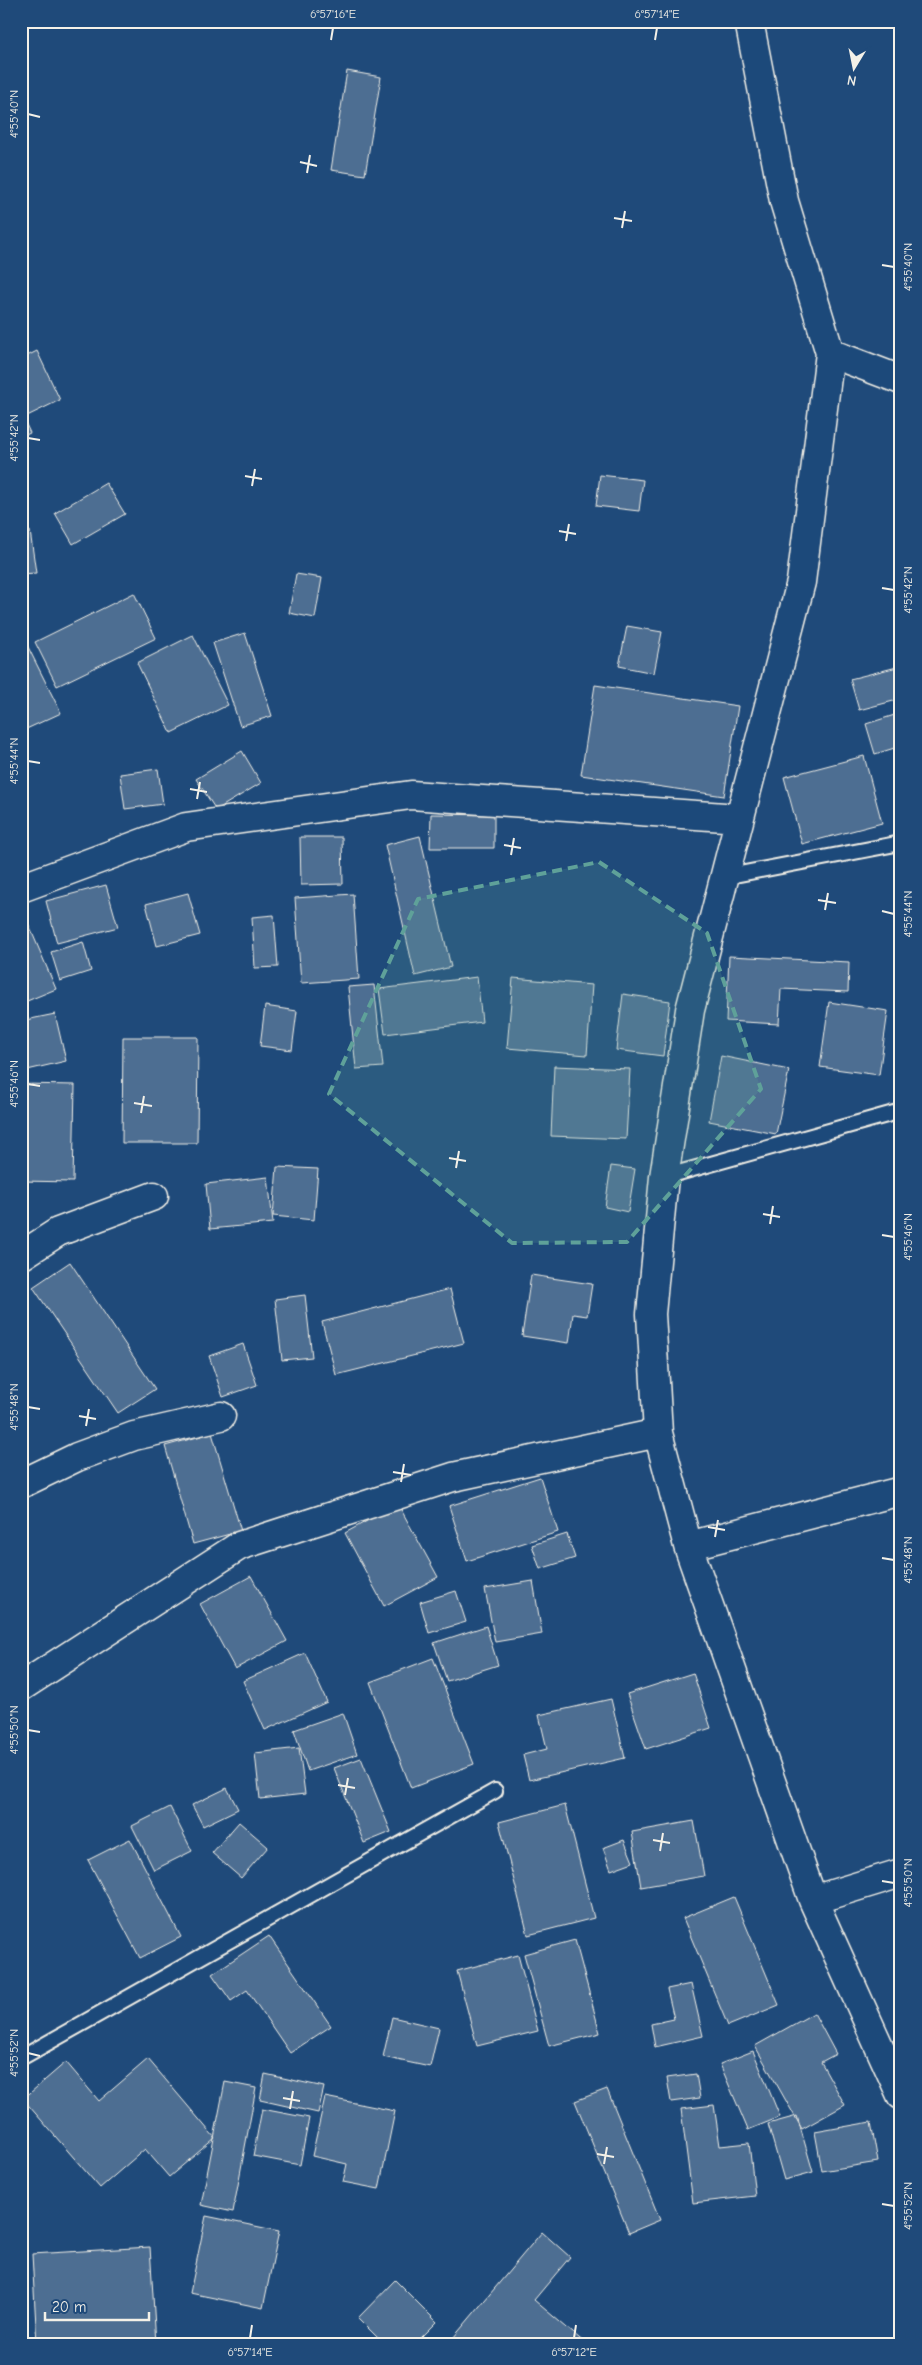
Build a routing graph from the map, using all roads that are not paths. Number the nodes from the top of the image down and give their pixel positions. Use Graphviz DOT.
graph roads {
  1 [pos="749,21"];
  2 [pos="830,353"];
  3 [pos="901,380"];
  4 [pos="739,818"];
  5 [pos="901,843"];
  6 [pos="724,877"];
  7 [pos="21,888"];
  8 [pos="901,1111"];
  9 [pos="664,1177"];
  10 [pos="154,1196"];
  11 [pos="21,1256"];
  12 [pos="221,1416"];
  13 [pos="658,1433"];
  14 [pos="21,1484"];
  15 [pos="901,1491"];
  16 [pos="688,1546"];
  17 [pos="21,1687"];
  18 [pos="495,1791"];
  19 [pos="901,1873"];
  20 [pos="813,1900"];
  21 [pos="21,2058"];
  22 [pos="901,2095"];
  1 -- 2 [label="street"];
  2 -- 3 [label="street"];
  2 -- 4 [label="street"];
  4 -- 6 [label="street"];
  4 -- 7 [label="street"];
  5 -- 6 [label="lane"];
  6 -- 9 [label="street"];
  8 -- 9 [label="lane"];
  9 -- 13 [label="street"];
  10 -- 11 [label="street"];
  12 -- 14 [label="street"];
  13 -- 16 [label="street"];
  13 -- 17 [label="street"];
  15 -- 16 [label="street"];
  16 -- 20 [label="street"];
  18 -- 21 [label="lane"];
  19 -- 20 [label="street"];
  20 -- 22 [label="street"];
}
